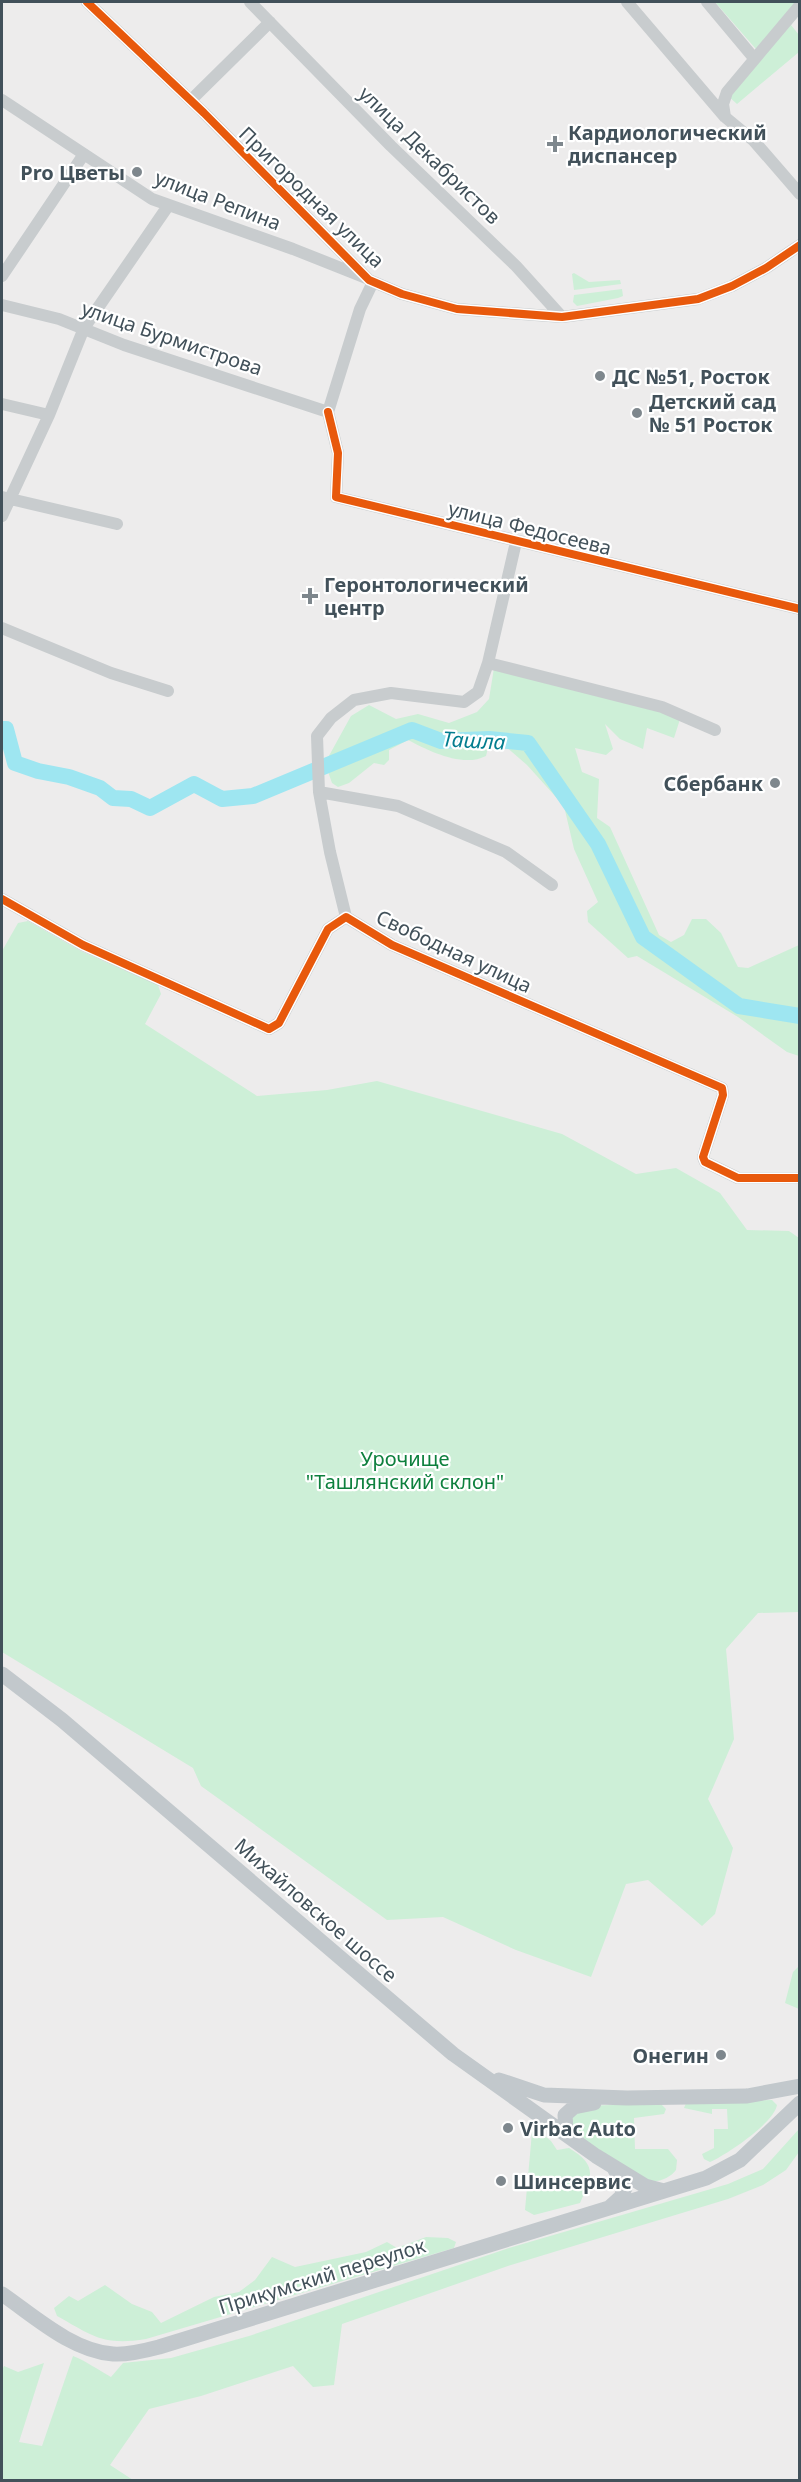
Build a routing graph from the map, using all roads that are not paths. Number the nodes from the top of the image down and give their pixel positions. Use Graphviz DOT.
graph roads {
  1 [pos="87,2"];
  2 [pos="250,2"];
  3 [pos="627,2"];
  4 [pos="707,2"];
  5 [pos="800,5"];
  6 [pos="270,22"];
  7 [pos="753,57"];
  8 [pos="2,100"];
  9 [pos="191,100"];
  10 [pos="725,117"];
  11 [pos="84,154"];
  12 [pos="800,194"];
  13 [pos="168,206"];
  14 [pos="800,245"];
  15 [pos="2,276"];
  16 [pos="371,281"];
  17 [pos="2,305"];
  18 [pos="562,317"];
  19 [pos="84,328"];
  20 [pos="2,404"];
  21 [pos="328,412"];
  22 [pos="49,415"];
  23 [pos="6,498"];
  24 [pos="2,516"];
  25 [pos="117,524"];
  26 [pos="516,542"];
  27 [pos="800,609"];
  28 [pos="2,628"];
  29 [pos="488,663"];
  30 [pos="168,691"];
  31 [pos="715,730"];
  32 [pos="319,792"];
  33 [pos="552,885"];
  34 [pos="2,899"];
  35 [pos="346,917"];
  36 [pos="800,1178"];
  37 [pos="2,1674"];
  38 [pos="469,2067"];
  39 [pos="800,2086"];
  40 [pos="627,2098"];
  41 [pos="800,2103"];
  42 [pos="573,2139"];
  43 [pos="612,2166"];
  44 [pos="664,2191"];
  45 [pos="607,2210"];
  46 [pos="2,2294"];
  1 -- 9 [label="street, Пригородная улица"];
  2 -- 6 [label="street, улица Декабристов"];
  3 -- 10 [label="street"];
  4 -- 7 [label="street"];
  5 -- 7 [label="street"];
  6 -- 9 [label="street"];
  6 -- 18 [label="street, улица Декабристов"];
  7 -- 10 [label="street"];
  8 -- 11 [label="street, улица Репина"];
  9 -- 16 [label="street, Пригородная улица"];
  10 -- 12 [label="street"];
  11 -- 13 [label="street, улица Репина"];
  11 -- 15 [label="street"];
  13 -- 16 [label="street, улица Репина"];
  13 -- 19 [label="street"];
  14 -- 18 [label="street, Пригородная улица"];
  16 -- 18 [label="street, Пригородная улица"];
  16 -- 21 [label="street"];
  17 -- 19 [label="street, улица Бурмистрова"];
  19 -- 21 [label="street, улица Бурмистрова"];
  19 -- 22 [label="street"];
  20 -- 22 [label="street"];
  21 -- 26 [label="street, улица Федосеева"];
  22 -- 23 [label="street"];
  23 -- 24 [label="street"];
  23 -- 25 [label="street"];
  26 -- 27 [label="street, улица Федосеева"];
  26 -- 29 [label="street, улица Федосеева"];
  28 -- 30 [label="street"];
  29 -- 31 [label="street"];
  29 -- 32 [label="street, улица Федосеева"];
  32 -- 33 [label="street"];
  32 -- 35 [label="street"];
  34 -- 35 [label="street, Свободная улица"];
  35 -- 36 [label="street, Свободная улица"];
  37 -- 38 [label="main road, Михайловское шоссе"];
  38 -- 40 [label="main road"];
  38 -- 42 [label="main road, Михайловское шоссе"];
  39 -- 40 [label="main road"];
  40 -- 42 [label="main road"];
  41 -- 44 [label="main road, Прикумский переулок"];
  42 -- 43 [label="main road, Михайловское шоссе"];
  43 -- 44 [label="main road, Михайловское шоссе"];
  43 -- 45 [label="main road"];
  44 -- 45 [label="main road, Прикумский переулок"];
  45 -- 46 [label="main road, Прикумский переулок"];
}
